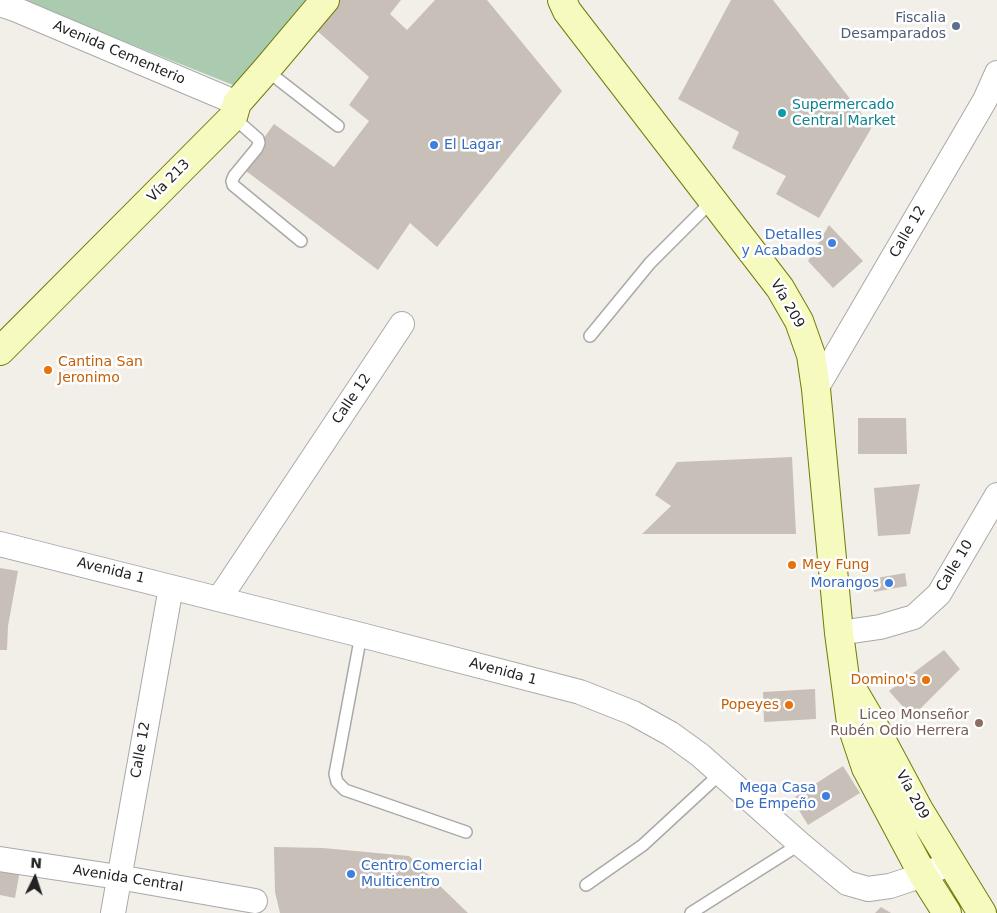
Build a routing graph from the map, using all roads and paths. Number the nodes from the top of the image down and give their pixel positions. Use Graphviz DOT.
graph roads {
  1 [pos="325,0"];
  2 [pos="562,0"];
  3 [pos="0,4"];
  4 [pos="266,70"];
  5 [pos="997,73"];
  6 [pos="991,103"];
  7 [pos="235,110"];
  8 [pos="338,126"];
  9 [pos="713,200"];
  10 [pos="301,241"];
  11 [pos="402,324"];
  12 [pos="590,336"];
  13 [pos="1,351"];
  14 [pos="816,389"];
  15 [pos="997,495"];
  16 [pos="0,544"];
  17 [pos="171,586"];
  18 [pos="219,599"];
  19 [pos="840,633"];
  20 [pos="361,635"];
  21 [pos="844,676"];
  22 [pos="720,773"];
  23 [pos="466,832"];
  24 [pos="800,844"];
  25 [pos="0,859"];
  26 [pos="951,862"];
  27 [pos="923,875"];
  28 [pos="118,877"];
  29 [pos="586,885"];
  30 [pos="255,901"];
  31 [pos="112,913"];
  32 [pos="692,913"];
  33 [pos="947,913"];
  34 [pos="982,913"];
  1 -- 4 [label="main road, Vía 213"];
  2 -- 9 [label="main road, Vía 209"];
  3 -- 7 [label="street, Avenida Cementerio"];
  4 -- 7 [label="main road, Vía 213"];
  4 -- 8 [label="lane"];
  5 -- 6 [label="street, Calle 12"];
  6 -- 14 [label="street, Calle 12"];
  7 -- 10 [label="lane"];
  7 -- 13 [label="main road, Vía 213"];
  9 -- 12 [label="lane"];
  9 -- 14 [label="main road, Vía 209"];
  11 -- 18 [label="street, Calle 12"];
  14 -- 19 [label="main road, Vía 209"];
  15 -- 19 [label="street, Calle 10"];
  16 -- 17 [label="street, Avenida 1"];
  17 -- 18 [label="street, Avenida 1"];
  17 -- 28 [label="street, Calle 12"];
  18 -- 20 [label="street, Avenida 1"];
  19 -- 21 [label="main road, Vía 209"];
  20 -- 22 [label="street, Avenida 1"];
  20 -- 23 [label="lane"];
  21 -- 26 [label="main road, Vía 209"];
  21 -- 27 [label="main road, Vía 209"];
  22 -- 24 [label="street, Avenida 1"];
  22 -- 29 [label="lane"];
  24 -- 27 [label="street, Avenida 1"];
  24 -- 32 [label="lane"];
  25 -- 28 [label="street, Avenida Central"];
  26 -- 27 [label="street, Avenida 1"];
  26 -- 34 [label="main road, Vía 209"];
  27 -- 33 [label="main road, Vía 209"];
  28 -- 30 [label="street, Avenida Central"];
  28 -- 31 [label="street, Calle 12"];
}
